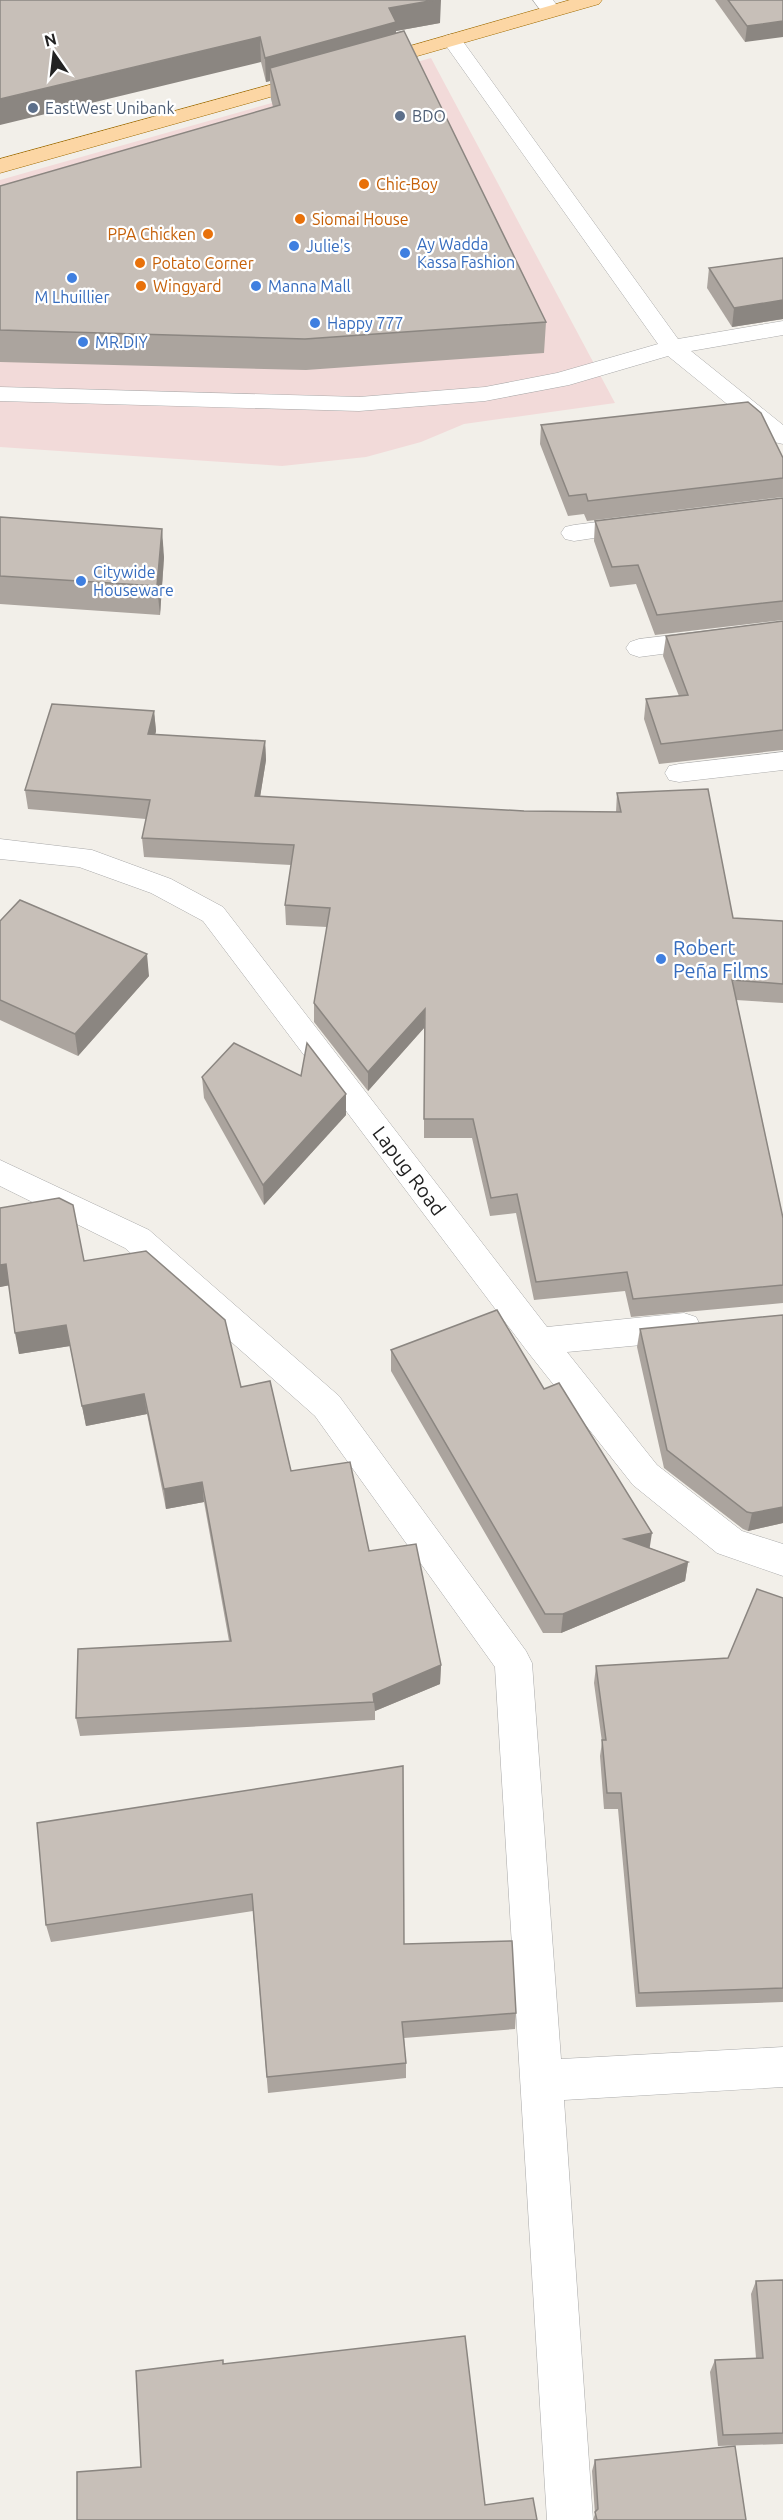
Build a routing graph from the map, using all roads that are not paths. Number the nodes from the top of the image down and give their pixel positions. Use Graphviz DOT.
graph roads {
  1 [pos="592,0"];
  2 [pos="547,5"];
  3 [pos="452,40"];
  4 [pos="350,69"];
  5 [pos="327,75"];
  6 [pos="0,166"];
  7 [pos="783,327"];
  8 [pos="672,347"];
  9 [pos="0,394"];
  10 [pos="783,436"];
  11 [pos="667,521"];
  12 [pos="574,533"];
  13 [pos="783,630"];
  14 [pos="639,648"];
  15 [pos="783,761"];
  16 [pos="679,773"];
  17 [pos="0,849"];
  18 [pos="0,1172"];
  19 [pos="711,1325"];
  20 [pos="540,1341"];
  21 [pos="783,1560"];
  22 [pos="783,2067"];
  23 [pos="542,2081"];
  24 [pos="570,2520"];
  1 -- 2 [label="main road"];
  2 -- 3 [label="main road"];
  3 -- 4 [label="main road"];
  3 -- 8 [label="street"];
  5 -- 6 [label="main road"];
  7 -- 8 [label="street"];
  8 -- 9 [label="street"];
  8 -- 10 [label="street"];
  11 -- 12 [label="street"];
  13 -- 14 [label="street"];
  15 -- 16 [label="street"];
  17 -- 20 [label="street, Lapug Road"];
  18 -- 23 [label="street"];
  19 -- 20 [label="street"];
  20 -- 21 [label="street, Lapug Road"];
  22 -- 23 [label="street"];
  23 -- 24 [label="street"];
}
